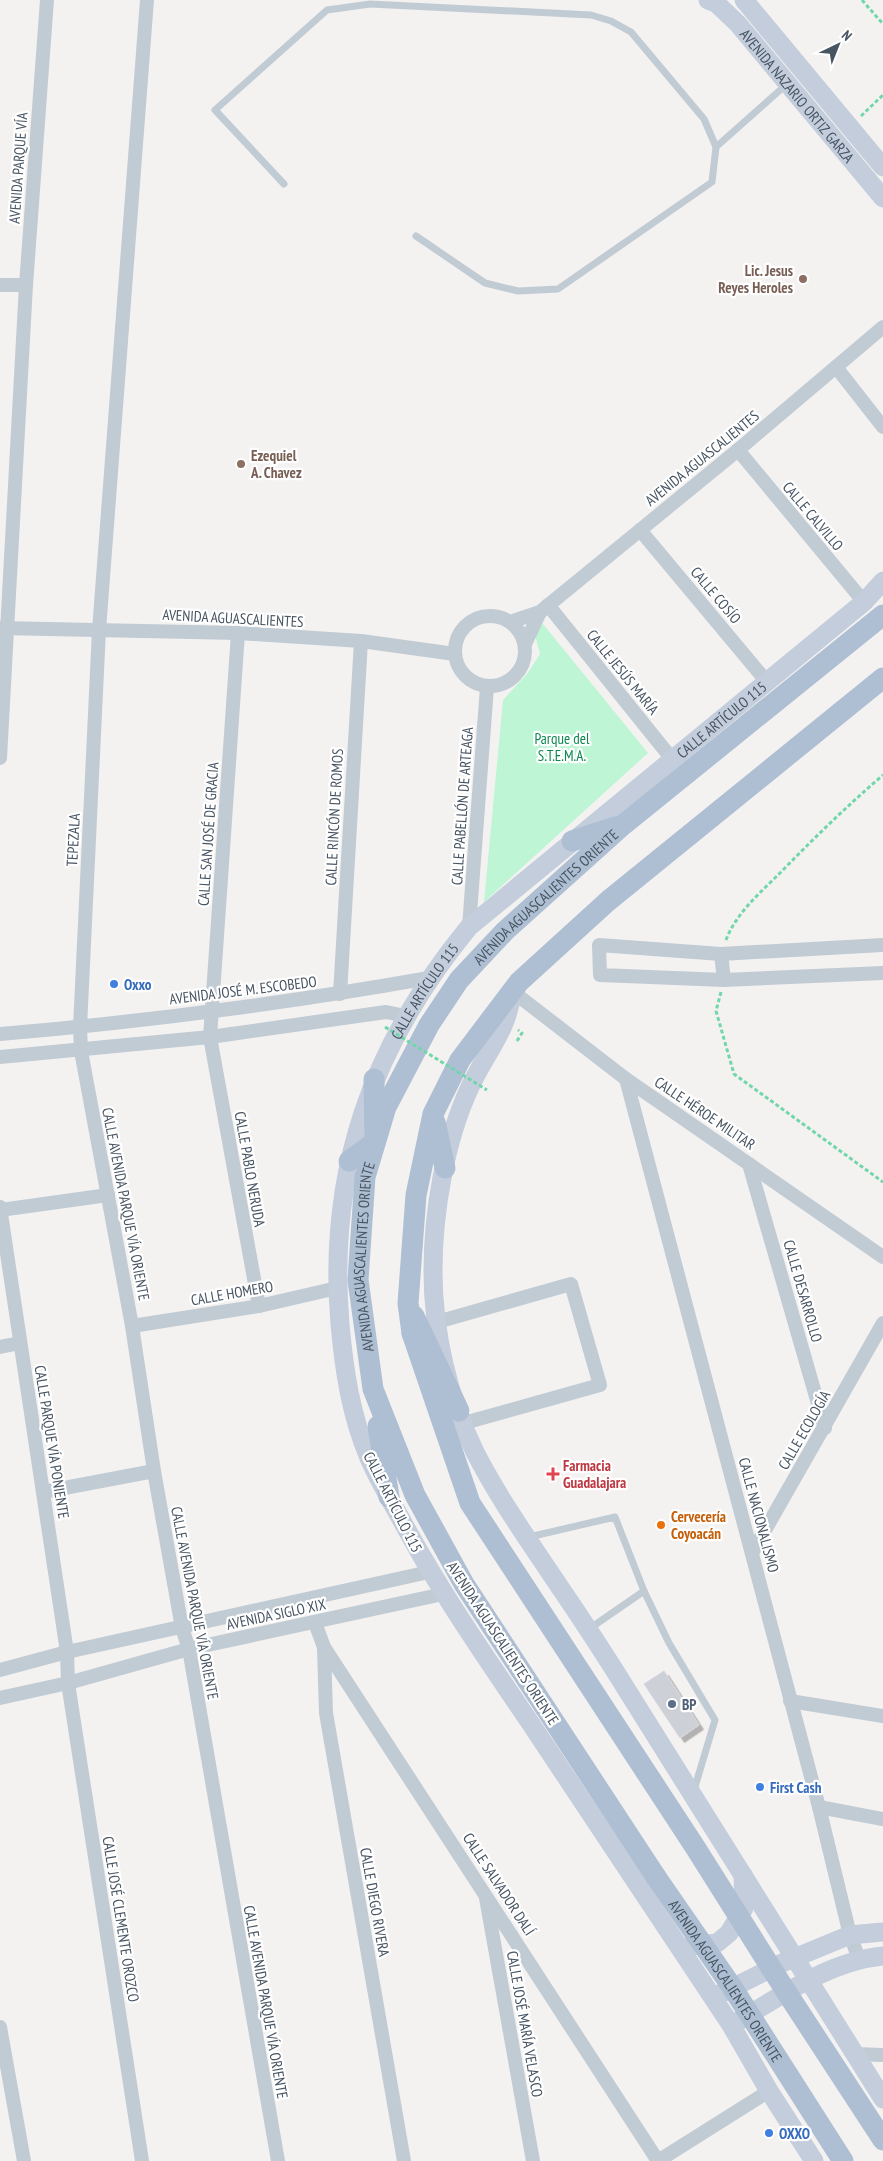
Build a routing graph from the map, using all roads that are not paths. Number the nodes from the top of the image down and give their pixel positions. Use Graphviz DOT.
graph roads {
  1 [pos="47,0"];
  2 [pos="147,0"];
  3 [pos="708,0"];
  4 [pos="744,0"];
  5 [pos="788,84"];
  6 [pos="716,147"];
  7 [pos="883,167"];
  8 [pos="284,184"];
  9 [pos="883,198"];
  10 [pos="416,236"];
  11 [pos="0,285"];
  12 [pos="26,285"];
  13 [pos="883,327"];
  14 [pos="836,367"];
  15 [pos="883,427"];
  16 [pos="738,450"];
  17 [pos="640,530"];
  18 [pos="883,581"];
  19 [pos="864,602"];
  20 [pos="544,609"];
  21 [pos="883,615"];
  22 [pos="510,622"];
  23 [pos="4,628"];
  24 [pos="99,630"];
  25 [pos="238,633"];
  26 [pos="361,641"];
  27 [pos="525,644"];
  28 [pos="455,654"];
  29 [pos="883,678"];
  30 [pos="767,682"];
  31 [pos="488,687"];
  32 [pos="0,758"];
  33 [pos="672,759"];
  34 [pos="623,825"];
  35 [pos="572,841"];
  36 [pos="469,927"];
  37 [pos="883,945"];
  38 [pos="721,954"];
  39 [pos="883,973"];
  40 [pos="429,978"];
  41 [pos="724,980"];
  42 [pos="512,991"];
  43 [pos="340,994"];
  44 [pos="211,1011"];
  45 [pos="406,1016"];
  46 [pos="80,1028"];
  47 [pos="0,1034"];
  48 [pos="210,1038"];
  49 [pos="81,1051"];
  50 [pos="0,1057"];
  51 [pos="374,1079"];
  52 [pos="626,1080"];
  53 [pos="433,1114"];
  54 [pos="375,1142"];
  55 [pos="349,1161"];
  56 [pos="749,1164"];
  57 [pos="445,1168"];
  58 [pos="108,1195"];
  59 [pos="0,1209"];
  60 [pos="883,1257"];
  61 [pos="337,1288"];
  62 [pos="408,1303"];
  63 [pos="259,1306"];
  64 [pos="437,1322"];
  65 [pos="883,1323"];
  66 [pos="132,1326"];
  67 [pos="20,1343"];
  68 [pos="0,1347"];
  69 [pos="372,1389"];
  70 [pos="461,1417"];
  71 [pos="825,1428"];
  72 [pos="154,1471"];
  73 [pos="43,1492"];
  74 [pos="389,1497"];
  75 [pos="527,1538"];
  76 [pos="752,1552"];
  77 [pos="429,1572"];
  78 [pos="644,1591"];
  79 [pos="443,1594"];
  80 [pos="315,1623"];
  81 [pos="182,1628"];
  82 [pos="589,1629"];
  83 [pos="324,1647"];
  84 [pos="188,1649"];
  85 [pos="67,1652"];
  86 [pos="0,1670"];
  87 [pos="68,1683"];
  88 [pos="0,1698"];
  89 [pos="790,1701"];
  90 [pos="883,1716"];
  91 [pos="693,1795"];
  92 [pos="820,1806"];
  93 [pos="883,1819"];
  94 [pos="744,1875"];
  95 [pos="485,1892"];
  96 [pos="883,1932"];
  97 [pos="850,1935"];
  98 [pos="674,1938"];
  99 [pos="883,1956"];
  100 [pos="796,1957"];
  101 [pos="859,1959"];
  102 [pos="810,1980"];
  103 [pos="714,1998"];
  104 [pos="731,2025"];
  105 [pos="0,2028"];
  106 [pos="854,2054"];
  107 [pos="883,2055"];
  108 [pos="769,2091"];
  109 [pos="883,2099"];
  110 [pos="883,2140"];
  111 [pos="24,2161"];
  112 [pos="142,2161"];
  113 [pos="278,2161"];
  114 [pos="404,2161"];
  115 [pos="532,2161"];
  116 [pos="658,2161"];
  117 [pos="814,2161"];
  118 [pos="843,2161"];
  1 -- 12 [label="street, AVENIDA PARQUE VÍA"];
  2 -- 24 [label="street"];
  3 -- 5 [label="street, AVENIDA NAZARIO ORTIZ GARZA"];
  4 -- 7 [label="street, AVENIDA NAZARIO ORTIZ GARZA"];
  5 -- 6 [label="lane"];
  5 -- 9 [label="street, AVENIDA NAZARIO ORTIZ GARZA"];
  6 -- 8 [label="lane"];
  6 -- 10 [label="lane"];
  11 -- 12 [label="street"];
  12 -- 23 [label="street, AVENIDA PARQUE VÍA"];
  13 -- 14 [label="street, AVENIDA AGUASCALIENTES"];
  14 -- 15 [label="street"];
  14 -- 16 [label="street, AVENIDA AGUASCALIENTES"];
  16 -- 17 [label="street, AVENIDA AGUASCALIENTES"];
  16 -- 19 [label="street, CALLE CALVILLO"];
  17 -- 20 [label="street, AVENIDA AGUASCALIENTES"];
  17 -- 30 [label="street, CALLE COSÍO"];
  18 -- 19 [label="street, CALLE ARTÍCULO 115"];
  19 -- 30 [label="street, CALLE ARTÍCULO 115"];
  20 -- 22 [label="street, AVENIDA AGUASCALIENTES"];
  20 -- 27 [label="street, AVENIDA AGUASCALIENTES"];
  20 -- 33 [label="street, CALLE JESÚS MARÍA"];
  21 -- 34 [label="main road, AVENIDA AGUASCALIENTES ORIENTE"];
  22 -- 27 [label="street"];
  22 -- 28 [label="street"];
  23 -- 24 [label="street, AVENIDA AGUASCALIENTES"];
  23 -- 32 [label="street, AVENIDA PARQUE VÍA"];
  24 -- 25 [label="street, AVENIDA AGUASCALIENTES"];
  24 -- 46 [label="street, TEPEZALA"];
  25 -- 26 [label="street, AVENIDA AGUASCALIENTES"];
  25 -- 44 [label="street, CALLE SAN JOSÉ DE GRACIA"];
  26 -- 28 [label="street, AVENIDA AGUASCALIENTES"];
  26 -- 43 [label="street, CALLE RINCÓN DE ROMOS"];
  27 -- 31 [label="street"];
  28 -- 31 [label="street"];
  29 -- 42 [label="main road"];
  30 -- 33 [label="street, CALLE ARTÍCULO 115"];
  31 -- 36 [label="street, CALLE PABELLÓN DE ARTEAGA"];
  33 -- 35 [label="street, CALLE ARTÍCULO 115"];
  34 -- 35 [label="main road"];
  34 -- 54 [label="main road, AVENIDA AGUASCALIENTES ORIENTE"];
  35 -- 36 [label="street, CALLE ARTÍCULO 115"];
  36 -- 40 [label="street, CALLE ARTÍCULO 115"];
  37 -- 38 [label="street"];
  38 -- 41 [label="street"];
  38 -- 41 [label="street"];
  39 -- 41 [label="street"];
  40 -- 43 [label="street, AVENIDA JOSÉ M. ESCOBEDO"];
  40 -- 45 [label="street, CALLE ARTÍCULO 115"];
  42 -- 52 [label="street, CALLE HÉROE MILITAR"];
  42 -- 53 [label="main road"];
  42 -- 57 [label="street"];
  43 -- 44 [label="street, AVENIDA JOSÉ M. ESCOBEDO"];
  44 -- 46 [label="street, AVENIDA JOSÉ M. ESCOBEDO"];
  44 -- 48 [label="street, CALLE SAN JOSÉ DE GRACIA"];
  45 -- 48 [label="street"];
  45 -- 51 [label="street, CALLE ARTÍCULO 115"];
  46 -- 47 [label="street, AVENIDA JOSÉ M. ESCOBEDO"];
  46 -- 49 [label="street, TEPEZALA"];
  48 -- 49 [label="street"];
  48 -- 63 [label="street, CALLE PABLO NERUDA"];
  49 -- 50 [label="street"];
  49 -- 58 [label="street, CALLE AVENIDA PARQUE VÍA ORIENTE"];
  51 -- 54 [label="main road"];
  51 -- 55 [label="street, CALLE ARTÍCULO 115"];
  52 -- 56 [label="street, CALLE HÉROE MILITAR"];
  52 -- 76 [label="street, CALLE NACIONALISMO"];
  53 -- 57 [label="main road"];
  53 -- 62 [label="main road"];
  54 -- 55 [label="main road"];
  54 -- 69 [label="main road, AVENIDA AGUASCALIENTES ORIENTE"];
  55 -- 61 [label="street, CALLE ARTÍCULO 115"];
  56 -- 60 [label="street, CALLE HÉROE MILITAR"];
  56 -- 71 [label="street, CALLE DESARROLLO"];
  57 -- 64 [label="street"];
  58 -- 59 [label="street"];
  58 -- 66 [label="street, CALLE AVENIDA PARQUE VÍA ORIENTE"];
  59 -- 67 [label="street, CALLE PARQUE VÍA PONIENTE"];
  61 -- 63 [label="street, CALLE HOMERO"];
  61 -- 74 [label="street, CALLE ARTÍCULO 115"];
  62 -- 70 [label="main road"];
  62 -- 110 [label="main road, bridge"];
  63 -- 66 [label="street, CALLE HOMERO"];
  64 -- 70 [label="street"];
  64 -- 70 [label="street"];
  65 -- 71 [label="street, CALLE ECOLOGÍA"];
  66 -- 72 [label="street, CALLE AVENIDA PARQUE VÍA ORIENTE"];
  67 -- 68 [label="street"];
  67 -- 73 [label="street, CALLE PARQUE VÍA PONIENTE"];
  69 -- 74 [label="main road"];
  69 -- 118 [label="main road, AVENIDA AGUASCALIENTES ORIENTE, bridge"];
  70 -- 75 [label="street"];
  71 -- 76 [label="street, CALLE ECOLOGÍA"];
  72 -- 73 [label="street"];
  72 -- 81 [label="street, CALLE AVENIDA PARQUE VÍA ORIENTE"];
  73 -- 85 [label="street, CALLE PARQUE VÍA PONIENTE"];
  74 -- 77 [label="street, CALLE ARTÍCULO 115"];
  75 -- 78 [label="lane"];
  75 -- 82 [label="street"];
  76 -- 89 [label="street, CALLE NACIONALISMO"];
  77 -- 79 [label="street, AVENIDA AGUASCALIENTES ORIENTE"];
  77 -- 81 [label="street, AVENIDA SIGLO XIX"];
  78 -- 82 [label="lane"];
  78 -- 91 [label="lane"];
  79 -- 80 [label="street, AVENIDA SIGLO XIX"];
  79 -- 98 [label="street, AVENIDA AGUASCALIENTES ORIENTE"];
  80 -- 83 [label="street, CALLE SALVADOR DALÍ"];
  80 -- 84 [label="street, AVENIDA SIGLO XIX"];
  81 -- 84 [label="street, CALLE AVENIDA PARQUE VÍA ORIENTE"];
  81 -- 85 [label="street, AVENIDA SIGLO XIX"];
  82 -- 91 [label="street"];
  83 -- 95 [label="street, CALLE SALVADOR DALÍ"];
  83 -- 114 [label="street, CALLE DIEGO RIVERA"];
  84 -- 87 [label="street, AVENIDA SIGLO XIX"];
  84 -- 113 [label="street, CALLE AVENIDA PARQUE VÍA ORIENTE"];
  85 -- 86 [label="street, AVENIDA SIGLO XIX"];
  85 -- 87 [label="street, CALLE PARQUE VÍA PONIENTE"];
  87 -- 88 [label="street, AVENIDA SIGLO XIX"];
  87 -- 112 [label="street, CALLE JOSÉ CLEMENTE OROZCO"];
  89 -- 90 [label="street"];
  89 -- 92 [label="street, CALLE NACIONALISMO"];
  91 -- 94 [label="street"];
  92 -- 93 [label="street"];
  92 -- 97 [label="street, CALLE NACIONALISMO"];
  94 -- 98 [label="street"];
  94 -- 100 [label="street"];
  95 -- 115 [label="street, CALLE JOSÉ MARÍA VELASCO"];
  95 -- 116 [label="street, CALLE SALVADOR DALÍ"];
  96 -- 97 [label="street"];
  97 -- 100 [label="street"];
  97 -- 101 [label="street, CALLE NACIONALISMO"];
  98 -- 103 [label="street, AVENIDA AGUASCALIENTES ORIENTE"];
  99 -- 101 [label="street"];
  100 -- 102 [label="street"];
  100 -- 103 [label="street"];
  101 -- 102 [label="street"];
  102 -- 104 [label="street"];
  102 -- 106 [label="street"];
  103 -- 104 [label="street, AVENIDA AGUASCALIENTES ORIENTE"];
  104 -- 108 [label="street, AVENIDA AGUASCALIENTES ORIENTE"];
  105 -- 111 [label="street"];
  106 -- 107 [label="street"];
  106 -- 109 [label="street"];
  108 -- 116 [label="street"];
  108 -- 117 [label="street, AVENIDA AGUASCALIENTES ORIENTE"];
}
